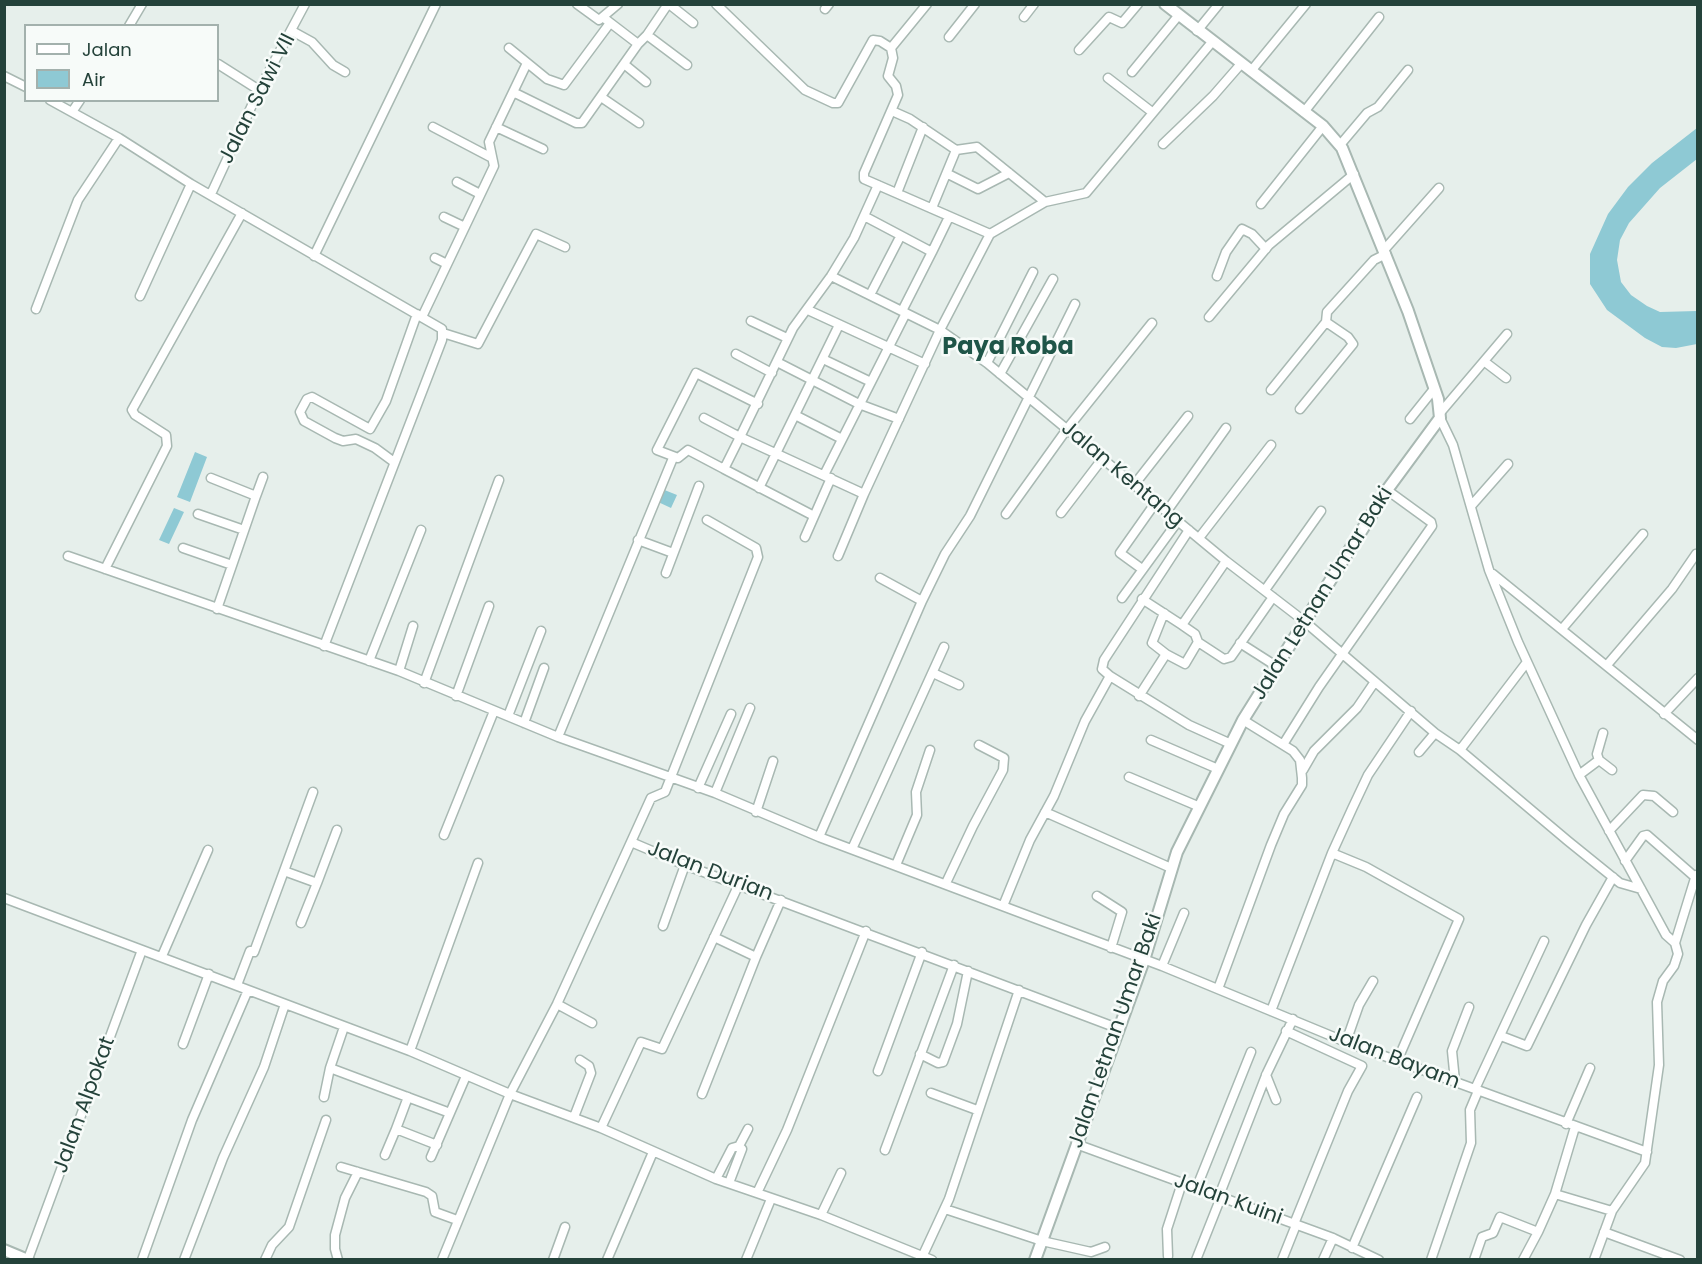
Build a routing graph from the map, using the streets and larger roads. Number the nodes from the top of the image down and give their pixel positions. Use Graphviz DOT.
graph roads {
  1 [pos="142,4"];
  2 [pos="305,4"];
  3 [pos="436,4"];
  4 [pos="577,4"];
  5 [pos="618,4"];
  6 [pos="668,4"];
  7 [pos="716,4"];
  8 [pos="927,4"];
  9 [pos="975,4"];
  10 [pos="1034,4"];
  11 [pos="1138,4"];
  12 [pos="1165,4"];
  13 [pos="1219,4"];
  14 [pos="1306,4"];
  15 [pos="1178,15"];
  16 [pos="1024,17"];
  17 [pos="1379,17"];
  18 [pos="607,21"];
  19 [pos="693,23"];
  20 [pos="130,24"];
  21 [pos="292,31"];
  22 [pos="1197,31"];
  23 [pos="647,35"];
  24 [pos="948,37"];
  25 [pos="1212,42"];
  26 [pos="638,44"];
  27 [pos="509,48"];
  28 [pos="891,48"];
  29 [pos="1079,50"];
  30 [pos="527,63"];
  31 [pos="624,64"];
  32 [pos="1240,64"];
  33 [pos="219,65"];
  34 [pos="687,65"];
  35 [pos="1408,70"];
  36 [pos="1251,71"];
  37 [pos="345,72"];
  38 [pos="1132,72"];
  39 [pos="4,76"];
  40 [pos="1108,78"];
  41 [pos="646,82"];
  42 [pos="24,86"];
  43 [pos="259,90"];
  44 [pos="513,92"];
  45 [pos="601,97"];
  46 [pos="54,102"];
  47 [pos="79,102"];
  48 [pos="892,111"];
  49 [pos="72,112"];
  50 [pos="1152,112"];
  51 [pos="1304,112"];
  52 [pos="639,123"];
  53 [pos="1323,126"];
  54 [pos="433,127"];
  55 [pos="496,127"];
  56 [pos="923,127"];
  57 [pos="119,138"];
  58 [pos="1163,144"];
  59 [pos="1340,145"];
  60 [pos="543,149"];
  61 [pos="956,150"];
  62 [pos="493,158"];
  63 [pos="948,174"];
  64 [pos="1009,174"];
  65 [pos="1354,174"];
  66 [pos="457,182"];
  67 [pos="191,184"];
  68 [pos="878,185"];
  69 [pos="1439,188"];
  70 [pos="897,193"];
  71 [pos="210,194"];
  72 [pos="480,194"];
  73 [pos="1045,202"];
  74 [pos="1261,204"];
  75 [pos="932,208"];
  76 [pos="242,213"];
  77 [pos="864,216"];
  78 [pos="444,217"];
  79 [pos="949,218"];
  80 [pos="465,227"];
  81 [pos="990,234"];
  82 [pos="900,237"];
  83 [pos="565,247"];
  84 [pos="1266,249"];
  85 [pos="932,252"];
  86 [pos="1385,252"];
  87 [pos="314,256"];
  88 [pos="435,258"];
  89 [pos="447,264"];
  90 [pos="1033,272"];
  91 [pos="831,276"];
  92 [pos="1217,276"];
  93 [pos="1053,279"];
  94 [pos="870,295"];
  95 [pos="140,296"];
  96 [pos="1075,304"];
  97 [pos="36,309"];
  98 [pos="808,310"];
  99 [pos="904,312"];
  100 [pos="420,315"];
  101 [pos="1209,317"];
  102 [pos="751,321"];
  103 [pos="1326,322"];
  104 [pos="1152,323"];
  105 [pos="840,325"];
  106 [pos="940,330"];
  107 [pos="443,333"];
  108 [pos="1507,334"];
  109 [pos="787,338"];
  110 [pos="889,348"];
  111 [pos="736,354"];
  112 [pos="823,359"];
  113 [pos="777,362"];
  114 [pos="1485,362"];
  115 [pos="987,363"];
  116 [pos="925,364"];
  117 [pos="772,373"];
  118 [pos="999,374"];
  119 [pos="1506,378"];
  120 [pos="812,380"];
  121 [pos="871,382"];
  122 [pos="1434,389"];
  123 [pos="1271,390"];
  124 [pos="1029,396"];
  125 [pos="758,404"];
  126 [pos="859,404"];
  127 [pos="1300,409"];
  128 [pos="795,415"];
  129 [pos="1440,415"];
  130 [pos="1188,416"];
  131 [pos="704,418"];
  132 [pos="899,419"];
  133 [pos="1410,419"];
  134 [pos="1226,428"];
  135 [pos="1067,429"];
  136 [pos="740,437"];
  137 [pos="842,440"];
  138 [pos="1271,446"];
  139 [pos="777,452"];
  140 [pos="673,458"];
  141 [pos="1103,458"];
  142 [pos="394,462"];
  143 [pos="1508,464"];
  144 [pos="724,469"];
  145 [pos="828,476"];
  146 [pos="263,477"];
  147 [pos="211,478"];
  148 [pos="499,480"];
  149 [pos="1134,484"];
  150 [pos="699,486"];
  151 [pos="759,488"];
  152 [pos="1388,489"];
  153 [pos="864,494"];
  154 [pos="256,496"];
  155 [pos="1156,502"];
  156 [pos="1471,506"];
  157 [pos="1321,511"];
  158 [pos="1167,512"];
  159 [pos="198,513"];
  160 [pos="1061,513"];
  161 [pos="1006,514"];
  162 [pos="814,516"];
  163 [pos="707,520"];
  164 [pos="1178,521"];
  165 [pos="244,530"];
  166 [pos="421,530"];
  167 [pos="1189,530"];
  168 [pos="1643,534"];
  169 [pos="805,537"];
  170 [pos="1199,538"];
  171 [pos="638,540"];
  172 [pos="183,548"];
  173 [pos="674,553"];
  174 [pos="1696,554"];
  175 [pos="68,556"];
  176 [pos="838,556"];
  177 [pos="1226,561"];
  178 [pos="232,565"];
  179 [pos="105,569"];
  180 [pos="1142,569"];
  181 [pos="1489,570"];
  182 [pos="666,573"];
  183 [pos="880,578"];
  184 [pos="1265,590"];
  185 [pos="1273,597"];
  186 [pos="1122,598"];
  187 [pos="1142,599"];
  188 [pos="922,601"];
  189 [pos="489,606"];
  190 [pos="217,609"];
  191 [pos="1164,613"];
  192 [pos="1304,621"];
  193 [pos="1182,625"];
  194 [pos="413,626"];
  195 [pos="1562,629"];
  196 [pos="541,632"];
  197 [pos="1198,642"];
  198 [pos="1240,643"];
  199 [pos="324,646"];
  200 [pos="944,647"];
  201 [pos="1166,654"];
  202 [pos="1344,654"];
  203 [pos="369,661"];
  204 [pos="1527,662"];
  205 [pos="1608,665"];
  206 [pos="1276,666"];
  207 [pos="544,668"];
  208 [pos="399,671"];
  209 [pos="933,673"];
  210 [pos="1110,676"];
  211 [pos="1698,678"];
  212 [pos="1374,682"];
  213 [pos="424,683"];
  214 [pos="959,685"];
  215 [pos="456,696"];
  216 [pos="1139,696"];
  217 [pos="750,708"];
  218 [pos="494,711"];
  219 [pos="1411,711"];
  220 [pos="731,714"];
  221 [pos="1664,714"];
  222 [pos="508,716"];
  223 [pos="1243,720"];
  224 [pos="524,723"];
  225 [pos="1435,733"];
  226 [pos="1603,733"];
  227 [pos="558,737"];
  228 [pos="1151,740"];
  229 [pos="1698,740"];
  230 [pos="1284,743"];
  231 [pos="1231,744"];
  232 [pos="979,745"];
  233 [pos="930,750"];
  234 [pos="1460,750"];
  235 [pos="1419,752"];
  236 [pos="1599,760"];
  237 [pos="773,762"];
  238 [pos="1218,768"];
  239 [pos="1612,770"];
  240 [pos="1302,771"];
  241 [pos="1579,776"];
  242 [pos="1129,777"];
  243 [pos="671,778"];
  244 [pos="698,788"];
  245 [pos="313,792"];
  246 [pos="715,793"];
  247 [pos="1200,807"];
  248 [pos="756,812"];
  249 [pos="1045,812"];
  250 [pos="1672,812"];
  251 [pos="337,830"];
  252 [pos="1608,831"];
  253 [pos="444,835"];
  254 [pos="819,837"];
  255 [pos="631,842"];
  256 [pos="852,849"];
  257 [pos="208,850"];
  258 [pos="1332,852"];
  259 [pos="1625,861"];
  260 [pos="478,862"];
  261 [pos="685,865"];
  262 [pos="896,865"];
  263 [pos="1172,868"];
  264 [pos="284,871"];
  265 [pos="1696,875"];
  266 [pos="1613,877"];
  267 [pos="318,883"];
  268 [pos="739,884"];
  269 [pos="946,884"];
  270 [pos="1641,889"];
  271 [pos="1097,896"];
  272 [pos="4,898"];
  273 [pos="782,900"];
  274 [pos="1004,906"];
  275 [pos="1184,913"];
  276 [pos="302,923"];
  277 [pos="663,926"];
  278 [pos="866,931"];
  279 [pos="714,937"];
  280 [pos="1544,941"];
  281 [pos="1675,943"];
  282 [pos="1111,948"];
  283 [pos="142,950"];
  284 [pos="922,952"];
  285 [pos="162,956"];
  286 [pos="756,957"];
  287 [pos="1143,960"];
  288 [pos="954,965"];
  289 [pos="1162,966"];
  290 [pos="968,971"];
  291 [pos="209,974"];
  292 [pos="1374,981"];
  293 [pos="237,985"];
  294 [pos="1218,989"];
  295 [pos="248,990"];
  296 [pos="1019,990"];
  297 [pos="285,1004"];
  298 [pos="557,1004"];
  299 [pos="1470,1007"];
  300 [pos="1271,1011"];
  301 [pos="1293,1019"];
  302 [pos="592,1023"];
  303 [pos="344,1027"];
  304 [pos="1117,1028"];
  305 [pos="1286,1031"];
  306 [pos="1501,1036"];
  307 [pos="1346,1042"];
  308 [pos="183,1044"];
  309 [pos="410,1050"];
  310 [pos="1251,1052"];
  311 [pos="920,1054"];
  312 [pos="1398,1059"];
  313 [pos="579,1060"];
  314 [pos="330,1068"];
  315 [pos="1590,1068"];
  316 [pos="878,1071"];
  317 [pos="1266,1075"];
  318 [pos="466,1076"];
  319 [pos="1455,1081"];
  320 [pos="1477,1090"];
  321 [pos="931,1093"];
  322 [pos="510,1094"];
  323 [pos="702,1094"];
  324 [pos="408,1096"];
  325 [pos="324,1097"];
  326 [pos="1417,1097"];
  327 [pos="1276,1100"];
  328 [pos="977,1110"];
  329 [pos="450,1113"];
  330 [pos="574,1117"];
  331 [pos="326,1120"];
  332 [pos="1566,1124"];
  333 [pos="1575,1127"];
  334 [pos="601,1128"];
  335 [pos="396,1129"];
  336 [pos="748,1129"];
  337 [pos="1076,1144"];
  338 [pos="437,1145"];
  339 [pos="740,1146"];
  340 [pos="885,1150"];
  341 [pos="653,1152"];
  342 [pos="1647,1152"];
  343 [pos="385,1155"];
  344 [pos="431,1158"];
  345 [pos="341,1167"];
  346 [pos="358,1172"];
  347 [pos="841,1173"];
  348 [pos="716,1179"];
  349 [pos="729,1183"];
  350 [pos="1182,1184"];
  351 [pos="1196,1189"];
  352 [pos="757,1193"];
  353 [pos="1555,1194"];
  354 [pos="1220,1197"];
  355 [pos="771,1199"];
  356 [pos="945,1209"];
  357 [pos="1612,1211"];
  358 [pos="821,1215"];
  359 [pos="457,1220"];
  360 [pos="1295,1225"];
  361 [pos="565,1227"];
  362 [pos="1538,1232"];
  363 [pos="1604,1232"];
  364 [pos="1333,1238"];
  365 [pos="1042,1241"];
  366 [pos="1105,1247"];
  367 [pos="1353,1248"];
  368 [pos="4,1250"];
  369 [pos="923,1255"];
  370 [pos="1168,1256"];
  371 [pos="1366,1257"];
  372 [pos="28,1259"];
  373 [pos="444,1259"];
  374 [pos="142,1260"];
  375 [pos="184,1260"];
  376 [pos="265,1260"];
  377 [pos="338,1260"];
  378 [pos="553,1260"];
  379 [pos="607,1260"];
  380 [pos="746,1260"];
  381 [pos="932,1260"];
  382 [pos="1035,1260"];
  383 [pos="1196,1260"];
  384 [pos="1282,1260"];
  385 [pos="1323,1260"];
  386 [pos="1379,1260"];
  387 [pos="1431,1260"];
  388 [pos="1474,1260"];
  389 [pos="1523,1260"];
  390 [pos="1594,1260"];
  391 [pos="1680,1260"];
  1 -- 20 [label="street"];
  2 -- 21 [label="street, Jalan Sawi VII"];
  3 -- 87 [label="street"];
  4 -- 18 [label="street"];
  5 -- 18 [label="street"];
  6 -- 19 [label="street"];
  6 -- 23 [label="street"];
  7 -- 28 [label="street"];
  8 -- 28 [label="street"];
  9 -- 24 [label="street"];
  10 -- 16 [label="street"];
  11 -- 29 [label="street"];
  12 -- 15 [label="street"];
  13 -- 22 [label="street"];
  14 -- 36 [label="street"];
  15 -- 22 [label="street"];
  15 -- 38 [label="street"];
  17 -- 51 [label="street"];
  18 -- 26 [label="street"];
  18 -- 30 [label="street"];
  21 -- 37 [label="street"];
  21 -- 43 [label="street, Jalan Sawi VII"];
  22 -- 25 [label="street"];
  23 -- 26 [label="street"];
  23 -- 34 [label="street"];
  25 -- 32 [label="street"];
  25 -- 50 [label="street"];
  26 -- 31 [label="street"];
  27 -- 30 [label="street"];
  28 -- 48 [label="street"];
  30 -- 44 [label="street"];
  31 -- 41 [label="street"];
  31 -- 45 [label="street"];
  32 -- 36 [label="street"];
  32 -- 58 [label="street"];
  33 -- 43 [label="street"];
  35 -- 59 [label="street"];
  36 -- 51 [label="street"];
  39 -- 42 [label="street"];
  40 -- 50 [label="street"];
  43 -- 71 [label="street, Jalan Sawi VII"];
  44 -- 45 [label="street"];
  44 -- 55 [label="street"];
  45 -- 52 [label="street"];
  46 -- 49 [label="street"];
  47 -- 49 [label="street"];
  48 -- 56 [label="street"];
  48 -- 68 [label="street"];
  49 -- 57 [label="street"];
  50 -- 73 [label="street"];
  51 -- 53 [label="street"];
  53 -- 59 [label="street"];
  53 -- 74 [label="street"];
  54 -- 62 [label="street"];
  55 -- 60 [label="street"];
  55 -- 62 [label="street"];
  56 -- 61 [label="street"];
  56 -- 70 [label="street"];
  57 -- 67 [label="street"];
  57 -- 97 [label="street"];
  59 -- 65 [label="street"];
  61 -- 63 [label="street"];
  61 -- 64 [label="street"];
  62 -- 72 [label="street"];
  63 -- 64 [label="street"];
  63 -- 75 [label="street"];
  64 -- 73 [label="street"];
  65 -- 84 [label="street"];
  65 -- 86 [label="street"];
  66 -- 72 [label="street"];
  67 -- 71 [label="street"];
  67 -- 95 [label="street"];
  68 -- 70 [label="street"];
  68 -- 77 [label="street"];
  69 -- 86 [label="street"];
  70 -- 75 [label="street"];
  71 -- 76 [label="street"];
  72 -- 80 [label="street"];
  73 -- 81 [label="street"];
  75 -- 79 [label="street"];
  76 -- 87 [label="street"];
  76 -- 179 [label="street"];
  77 -- 82 [label="street"];
  77 -- 91 [label="street"];
  78 -- 80 [label="street"];
  79 -- 81 [label="street"];
  79 -- 85 [label="street"];
  80 -- 89 [label="street"];
  81 -- 106 [label="street"];
  82 -- 85 [label="street"];
  82 -- 94 [label="street"];
  83 -- 107 [label="street"];
  84 -- 92 [label="street"];
  84 -- 101 [label="street"];
  85 -- 99 [label="street"];
  86 -- 103 [label="street"];
  86 -- 122 [label="street"];
  87 -- 100 [label="street"];
  88 -- 89 [label="street"];
  89 -- 100 [label="street"];
  90 -- 115 [label="street"];
  91 -- 94 [label="street, Jalan Kentang"];
  91 -- 98 [label="street"];
  93 -- 118 [label="street"];
  94 -- 99 [label="street, Jalan Kentang"];
  96 -- 124 [label="street"];
  98 -- 105 [label="street"];
  98 -- 109 [label="street"];
  99 -- 106 [label="street, Jalan Kentang"];
  99 -- 110 [label="street"];
  100 -- 107 [label="street"];
  100 -- 142 [label="street"];
  102 -- 109 [label="street"];
  103 -- 123 [label="street"];
  103 -- 127 [label="street"];
  104 -- 135 [label="street"];
  105 -- 110 [label="street"];
  105 -- 112 [label="street"];
  106 -- 115 [label="street, Jalan Kentang"];
  106 -- 116 [label="street"];
  107 -- 142 [label="street"];
  108 -- 114 [label="street"];
  109 -- 113 [label="street"];
  110 -- 116 [label="street"];
  110 -- 121 [label="street"];
  111 -- 117 [label="street"];
  112 -- 120 [label="street"];
  112 -- 121 [label="street"];
  113 -- 117 [label="street"];
  113 -- 120 [label="street"];
  114 -- 119 [label="street"];
  114 -- 129 [label="street"];
  115 -- 118 [label="street, Jalan Kentang"];
  116 -- 132 [label="street"];
  117 -- 125 [label="street"];
  118 -- 124 [label="street, Jalan Kentang"];
  120 -- 126 [label="street"];
  120 -- 128 [label="street"];
  121 -- 126 [label="street"];
  122 -- 129 [label="street"];
  122 -- 133 [label="street"];
  124 -- 135 [label="street, Jalan Kentang"];
  124 -- 188 [label="street"];
  125 -- 136 [label="street"];
  125 -- 140 [label="street"];
  126 -- 132 [label="street"];
  126 -- 137 [label="street"];
  128 -- 137 [label="street"];
  128 -- 139 [label="street"];
  129 -- 152 [label="street, Jalan Letnan Umar Baki"];
  129 -- 156 [label="street"];
  130 -- 149 [label="street"];
  131 -- 136 [label="street"];
  132 -- 153 [label="street"];
  134 -- 158 [label="street"];
  135 -- 141 [label="street, Jalan Kentang"];
  135 -- 161 [label="street"];
  136 -- 139 [label="street"];
  136 -- 144 [label="street"];
  137 -- 145 [label="street"];
  138 -- 170 [label="street"];
  139 -- 145 [label="street"];
  139 -- 151 [label="street"];
  140 -- 144 [label="street"];
  140 -- 171 [label="street"];
  141 -- 149 [label="street, Jalan Kentang"];
  141 -- 160 [label="street"];
  142 -- 199 [label="street"];
  143 -- 156 [label="street"];
  144 -- 151 [label="street"];
  145 -- 153 [label="street"];
  145 -- 162 [label="street"];
  146 -- 154 [label="street"];
  147 -- 154 [label="street"];
  148 -- 213 [label="street"];
  149 -- 155 [label="street, Jalan Kentang"];
  150 -- 173 [label="street"];
  151 -- 162 [label="street"];
  152 -- 192 [label="street, Jalan Letnan Umar Baki"];
  152 -- 202 [label="street"];
  153 -- 176 [label="street"];
  154 -- 165 [label="street"];
  155 -- 158 [label="street, Jalan Kentang"];
  155 -- 180 [label="street"];
  156 -- 181 [label="street"];
  157 -- 184 [label="street"];
  158 -- 164 [label="street, Jalan Kentang"];
  159 -- 165 [label="street"];
  162 -- 169 [label="street"];
  163 -- 243 [label="street"];
  164 -- 167 [label="street, Jalan Kentang"];
  164 -- 180 [label="street"];
  165 -- 178 [label="street"];
  166 -- 203 [label="street"];
  167 -- 170 [label="street, Jalan Kentang"];
  167 -- 187 [label="street"];
  168 -- 195 [label="street"];
  170 -- 177 [label="street, Jalan Kentang"];
  171 -- 173 [label="street"];
  171 -- 227 [label="street"];
  172 -- 178 [label="street"];
  173 -- 182 [label="street"];
  174 -- 205 [label="street"];
  175 -- 179 [label="street, Jalan Bayam"];
  177 -- 184 [label="street, Jalan Kentang"];
  177 -- 193 [label="street"];
  178 -- 190 [label="street"];
  179 -- 190 [label="street, Jalan Bayam"];
  180 -- 186 [label="street"];
  181 -- 195 [label="street"];
  181 -- 204 [label="street"];
  183 -- 188 [label="street"];
  184 -- 185 [label="street, Jalan Kentang"];
  185 -- 192 [label="street, Jalan Kentang"];
  185 -- 198 [label="street"];
  187 -- 191 [label="street"];
  187 -- 210 [label="street"];
  188 -- 254 [label="street"];
  189 -- 215 [label="street"];
  190 -- 199 [label="street, Jalan Bayam"];
  191 -- 193 [label="street"];
  191 -- 201 [label="street"];
  192 -- 202 [label="street, Jalan Kentang"];
  192 -- 206 [label="street, Jalan Letnan Umar Baki"];
  193 -- 197 [label="street"];
  194 -- 208 [label="street"];
  195 -- 205 [label="street"];
  196 -- 222 [label="street"];
  197 -- 198 [label="street"];
  197 -- 201 [label="street"];
  198 -- 206 [label="street"];
  199 -- 203 [label="street, Jalan Bayam"];
  200 -- 209 [label="street"];
  201 -- 216 [label="street"];
  202 -- 212 [label="street, Jalan Kentang"];
  202 -- 230 [label="street"];
  203 -- 208 [label="street, Jalan Bayam"];
  204 -- 234 [label="street"];
  204 -- 241 [label="street"];
  205 -- 221 [label="street"];
  206 -- 223 [label="street, Jalan Letnan Umar Baki"];
  207 -- 224 [label="street"];
  208 -- 213 [label="street, Jalan Bayam"];
  209 -- 214 [label="street"];
  209 -- 256 [label="street"];
  210 -- 216 [label="street"];
  210 -- 249 [label="street"];
  211 -- 221 [label="street"];
  212 -- 219 [label="street, Jalan Kentang"];
  212 -- 240 [label="street"];
  213 -- 215 [label="street, Jalan Bayam"];
  215 -- 218 [label="street, Jalan Bayam"];
  216 -- 231 [label="street"];
  217 -- 246 [label="street"];
  218 -- 222 [label="street, Jalan Bayam"];
  218 -- 253 [label="street"];
  219 -- 225 [label="street, Jalan Kentang"];
  219 -- 258 [label="street"];
  220 -- 244 [label="street"];
  221 -- 229 [label="street"];
  222 -- 224 [label="street, Jalan Bayam"];
  223 -- 230 [label="street"];
  223 -- 231 [label="street, Jalan Letnan Umar Baki"];
  224 -- 227 [label="street, Jalan Bayam"];
  225 -- 234 [label="street, Jalan Kentang"];
  225 -- 235 [label="street"];
  226 -- 236 [label="street"];
  227 -- 243 [label="street, Jalan Bayam"];
  228 -- 238 [label="street"];
  230 -- 240 [label="street"];
  231 -- 238 [label="street, Jalan Letnan Umar Baki"];
  232 -- 269 [label="street"];
  233 -- 262 [label="street"];
  234 -- 266 [label="street, Jalan Kentang"];
  236 -- 239 [label="street"];
  236 -- 241 [label="street"];
  237 -- 248 [label="street"];
  238 -- 247 [label="street, Jalan Letnan Umar Baki"];
  240 -- 294 [label="street"];
  241 -- 252 [label="street"];
  242 -- 247 [label="street"];
  243 -- 244 [label="street, Jalan Bayam"];
  243 -- 255 [label="street"];
  244 -- 246 [label="street, Jalan Bayam"];
  245 -- 264 [label="street"];
  246 -- 248 [label="street, Jalan Bayam"];
  247 -- 263 [label="street, Jalan Letnan Umar Baki"];
  248 -- 254 [label="street, Jalan Bayam"];
  249 -- 263 [label="street"];
  249 -- 274 [label="street"];
  250 -- 252 [label="street"];
  251 -- 267 [label="street"];
  252 -- 259 [label="street"];
  254 -- 256 [label="street, Jalan Bayam"];
  255 -- 261 [label="street, Jalan Durian"];
  255 -- 298 [label="street, Jalan Durian"];
  256 -- 262 [label="street, Jalan Bayam"];
  257 -- 285 [label="street"];
  258 -- 300 [label="street"];
  258 -- 312 [label="street"];
  259 -- 265 [label="street"];
  259 -- 270 [label="street"];
  260 -- 309 [label="street"];
  261 -- 268 [label="street, Jalan Durian"];
  261 -- 277 [label="street"];
  262 -- 269 [label="street, Jalan Bayam"];
  263 -- 287 [label="street, Jalan Letnan Umar Baki"];
  264 -- 267 [label="street"];
  264 -- 293 [label="street"];
  265 -- 281 [label="street"];
  266 -- 270 [label="street, Jalan Kentang"];
  266 -- 306 [label="street"];
  267 -- 276 [label="street"];
  268 -- 273 [label="street, Jalan Durian"];
  268 -- 279 [label="street"];
  269 -- 274 [label="street, Jalan Bayam"];
  270 -- 281 [label="street"];
  271 -- 282 [label="street"];
  272 -- 283 [label="street"];
  273 -- 278 [label="street, Jalan Durian"];
  273 -- 286 [label="street"];
  274 -- 282 [label="street, Jalan Bayam"];
  275 -- 289 [label="street"];
  278 -- 284 [label="street, Jalan Durian"];
  278 -- 352 [label="street"];
  279 -- 286 [label="street"];
  279 -- 334 [label="street"];
  280 -- 306 [label="street"];
  281 -- 342 [label="street"];
  282 -- 287 [label="street, Jalan Bayam"];
  283 -- 285 [label="street"];
  283 -- 372 [label="street, Jalan Alpokat"];
  284 -- 288 [label="street, Jalan Durian"];
  284 -- 316 [label="street"];
  285 -- 291 [label="street"];
  286 -- 323 [label="street"];
  287 -- 289 [label="street, Jalan Bayam"];
  287 -- 304 [label="street, Jalan Letnan Umar Baki"];
  288 -- 290 [label="street, Jalan Durian"];
  288 -- 311 [label="street"];
  289 -- 294 [label="street, Jalan Bayam"];
  290 -- 296 [label="street, Jalan Durian"];
  290 -- 311 [label="street"];
  291 -- 293 [label="street"];
  291 -- 308 [label="street"];
  292 -- 307 [label="street"];
  293 -- 295 [label="street"];
  294 -- 300 [label="street, Jalan Bayam"];
  295 -- 297 [label="street"];
  295 -- 374 [label="street"];
  296 -- 304 [label="street, Jalan Durian"];
  296 -- 328 [label="street"];
  297 -- 303 [label="street"];
  297 -- 375 [label="street"];
  298 -- 302 [label="street"];
  298 -- 322 [label="street, Jalan Durian"];
  299 -- 319 [label="street"];
  300 -- 301 [label="street, Jalan Bayam"];
  301 -- 305 [label="street"];
  301 -- 307 [label="street, Jalan Bayam"];
  303 -- 309 [label="street"];
  303 -- 314 [label="street"];
  304 -- 337 [label="street, Jalan Letnan Umar Baki"];
  305 -- 317 [label="street"];
  305 -- 360 [label="street"];
  306 -- 320 [label="street"];
  307 -- 312 [label="street, Jalan Bayam"];
  309 -- 318 [label="street"];
  310 -- 351 [label="street"];
  311 -- 340 [label="street"];
  312 -- 319 [label="street, Jalan Bayam"];
  313 -- 330 [label="street"];
  314 -- 324 [label="street"];
  314 -- 325 [label="street"];
  315 -- 332 [label="street"];
  317 -- 327 [label="street"];
  317 -- 354 [label="street"];
  318 -- 322 [label="street"];
  318 -- 329 [label="street"];
  319 -- 320 [label="street, Jalan Bayam"];
  320 -- 332 [label="street, Jalan Bayam"];
  320 -- 387 [label="street"];
  321 -- 328 [label="street"];
  322 -- 330 [label="street"];
  322 -- 359 [label="street, Jalan Durian"];
  324 -- 329 [label="street"];
  324 -- 335 [label="street"];
  326 -- 367 [label="street"];
  328 -- 356 [label="street"];
  329 -- 338 [label="street"];
  330 -- 334 [label="street"];
  331 -- 376 [label="street"];
  332 -- 333 [label="street, Jalan Bayam"];
  333 -- 342 [label="street, Jalan Bayam"];
  333 -- 353 [label="street"];
  334 -- 341 [label="street"];
  335 -- 338 [label="street"];
  335 -- 343 [label="street"];
  336 -- 339 [label="street"];
  337 -- 350 [label="street, Jalan Kuini"];
  337 -- 365 [label="street, Jalan Letnan Umar Baki"];
  338 -- 344 [label="street"];
  339 -- 348 [label="street"];
  339 -- 349 [label="street"];
  341 -- 348 [label="street"];
  341 -- 379 [label="street"];
  342 -- 357 [label="street"];
  345 -- 346 [label="street"];
  346 -- 359 [label="street"];
  346 -- 377 [label="street"];
  347 -- 358 [label="street"];
  348 -- 349 [label="street"];
  349 -- 352 [label="street"];
  350 -- 351 [label="street, Jalan Kuini"];
  350 -- 370 [label="street"];
  351 -- 354 [label="street, Jalan Kuini"];
  352 -- 355 [label="street"];
  353 -- 357 [label="street"];
  353 -- 362 [label="street"];
  354 -- 360 [label="street, Jalan Kuini"];
  354 -- 383 [label="street"];
  355 -- 358 [label="street"];
  355 -- 380 [label="street"];
  356 -- 365 [label="street"];
  356 -- 369 [label="street"];
  357 -- 363 [label="street"];
  358 -- 369 [label="street"];
  359 -- 373 [label="street, Jalan Durian"];
  360 -- 364 [label="street, Jalan Kuini"];
  360 -- 384 [label="street"];
  361 -- 378 [label="street"];
  362 -- 388 [label="street"];
  362 -- 389 [label="street"];
  363 -- 390 [label="street"];
  363 -- 391 [label="street"];
  364 -- 367 [label="street, Jalan Kuini"];
  364 -- 385 [label="street"];
  365 -- 366 [label="street"];
  365 -- 382 [label="street, Jalan Letnan Umar Baki"];
  367 -- 371 [label="street, Jalan Kuini"];
  368 -- 372 [label="street"];
  369 -- 381 [label="street"];
  371 -- 386 [label="street, Jalan Kuini"];
}
